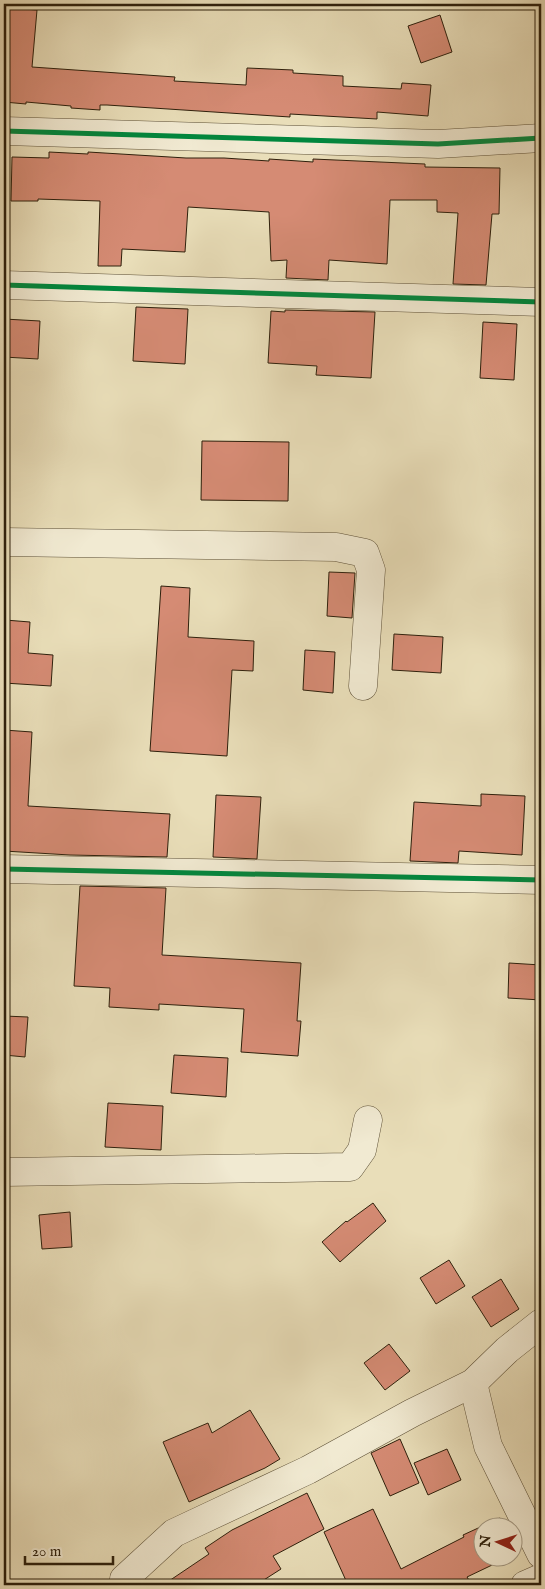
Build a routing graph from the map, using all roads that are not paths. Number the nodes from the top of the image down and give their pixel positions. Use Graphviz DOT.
graph roads {
  1 [pos="4,131"];
  2 [pos="541,138"];
  3 [pos="4,285"];
  4 [pos="541,302"];
  5 [pos="4,542"];
  6 [pos="363,686"];
  7 [pos="4,869"];
  8 [pos="541,880"];
  9 [pos="368,1120"];
  10 [pos="4,1172"];
  11 [pos="541,1322"];
  12 [pos="473,1383"];
  13 [pos="541,1554"];
  14 [pos="541,1578"];
  15 [pos="124,1579"];
  16 [pos="525,1585"];
  1 -- 2 [label="street"];
  3 -- 4 [label="street"];
  5 -- 6 [label="street"];
  7 -- 8 [label="street"];
  9 -- 10 [label="street"];
  11 -- 12 [label="street"];
  12 -- 13 [label="street"];
  12 -- 15 [label="street"];
  14 -- 16 [label="street"];
}
